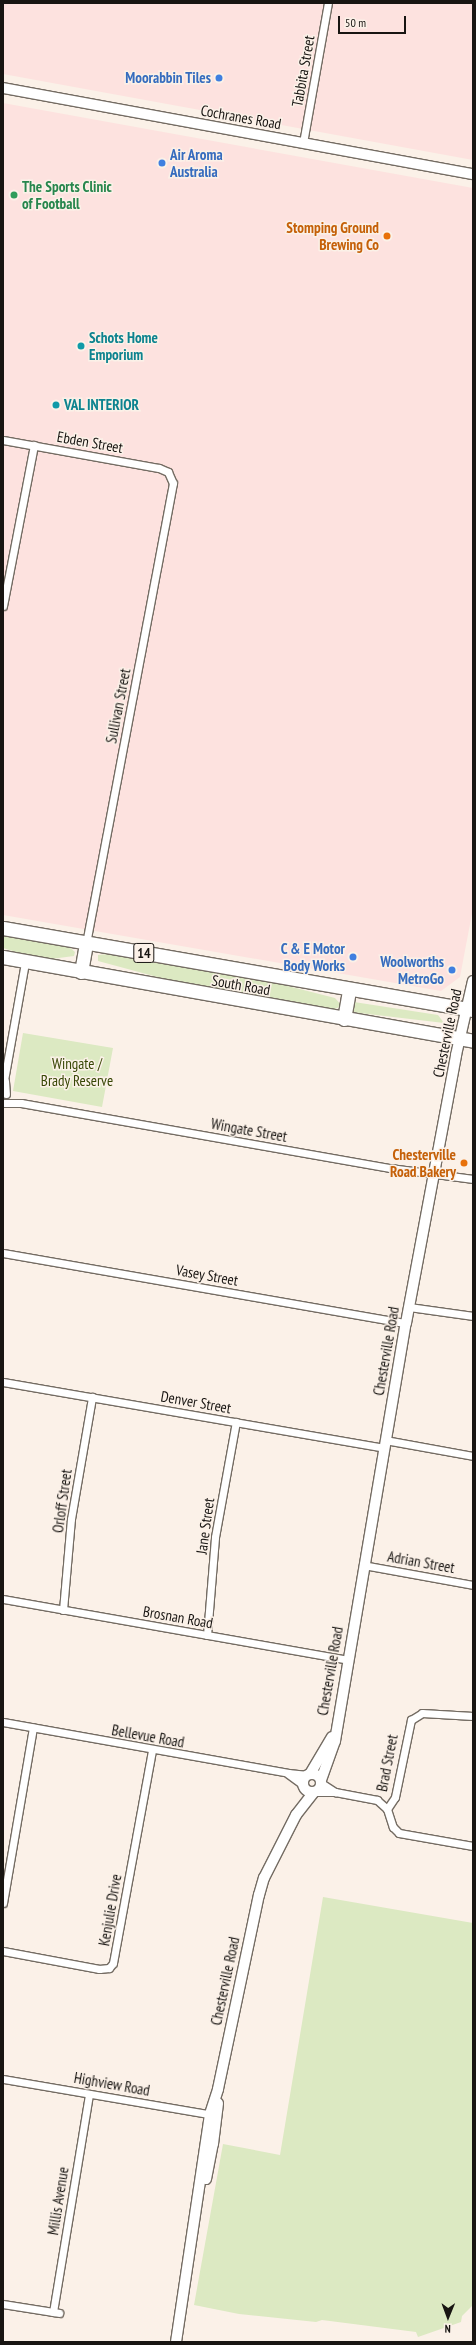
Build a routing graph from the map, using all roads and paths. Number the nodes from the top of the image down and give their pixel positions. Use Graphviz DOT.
graph roads {
  1 [pos="328,3"];
  2 [pos="3,88"];
  3 [pos="303,144"];
  4 [pos="473,174"];
  5 [pos="3,440"];
  6 [pos="34,446"];
  7 [pos="171,475"];
  8 [pos="3,606"];
  9 [pos="3,928"];
  10 [pos="86,943"];
  11 [pos="3,958"];
  12 [pos="25,962"];
  13 [pos="81,972"];
  14 [pos="473,981"];
  15 [pos="349,990"];
  16 [pos="470,1009"];
  17 [pos="344,1019"];
  18 [pos="459,1039"];
  19 [pos="473,1041"];
  20 [pos="4,1082"];
  21 [pos="4,1100"];
  22 [pos="434,1174"];
  23 [pos="473,1179"];
  24 [pos="3,1253"];
  25 [pos="409,1307"];
  26 [pos="473,1316"];
  27 [pos="406,1323"];
  28 [pos="3,1382"];
  29 [pos="92,1397"];
  30 [pos="236,1422"];
  31 [pos="385,1444"];
  32 [pos="473,1456"];
  33 [pos="363,1565"];
  34 [pos="473,1585"];
  35 [pos="3,1599"];
  36 [pos="63,1610"];
  37 [pos="207,1635"];
  38 [pos="348,1660"];
  39 [pos="473,1716"];
  40 [pos="3,1722"];
  41 [pos="33,1728"];
  42 [pos="336,1728"];
  43 [pos="152,1750"];
  44 [pos="288,1773"];
  45 [pos="309,1774"];
  46 [pos="321,1781"];
  47 [pos="303,1786"];
  48 [pos="314,1792"];
  49 [pos="335,1792"];
  50 [pos="387,1809"];
  51 [pos="296,1815"];
  52 [pos="473,1846"];
  53 [pos="3,1903"];
  54 [pos="3,1951"];
  55 [pos="3,2079"];
  56 [pos="88,2094"];
  57 [pos="214,2115"];
  58 [pos="3,2304"];
  59 [pos="176,2342"];
  1 -- 3 [label="street, Tabbita Street"];
  2 -- 3 [label="street, Cochranes Road"];
  3 -- 4 [label="street, Cochranes Road"];
  5 -- 6 [label="street, Ebden Street"];
  6 -- 7 [label="street, Ebden Street"];
  6 -- 8 [label="street"];
  7 -- 10 [label="street, Sullivan Street"];
  9 -- 10 [label="highway, South Road / 14"];
  10 -- 13 [label="highway"];
  10 -- 15 [label="highway, South Road / 14"];
  11 -- 12 [label="highway, South Road / 14"];
  12 -- 13 [label="highway, South Road / 14"];
  12 -- 20 [label="street"];
  13 -- 17 [label="highway, South Road / 14"];
  14 -- 16 [label="street, Chesterville Road"];
  15 -- 16 [label="highway, South Road / 14"];
  15 -- 17 [label="highway"];
  16 -- 18 [label="street, Chesterville Road"];
  17 -- 18 [label="highway, South Road / 14"];
  18 -- 19 [label="highway, South Road / 14"];
  18 -- 22 [label="street, Chesterville Road"];
  20 -- 21 [label="street"];
  21 -- 22 [label="street, Wingate Street"];
  22 -- 23 [label="street, Wingate Street"];
  22 -- 25 [label="street, Chesterville Road"];
  24 -- 27 [label="street, Vasey Street"];
  25 -- 26 [label="street"];
  25 -- 27 [label="street, Chesterville Road"];
  27 -- 31 [label="street, Chesterville Road"];
  28 -- 29 [label="street, Denver Street"];
  29 -- 30 [label="street, Denver Street"];
  29 -- 36 [label="street, Orloff Street"];
  30 -- 31 [label="street, Denver Street"];
  30 -- 37 [label="street, Jane Street"];
  31 -- 32 [label="street, Denver Street"];
  31 -- 33 [label="street, Chesterville Road"];
  33 -- 34 [label="street, Adrian Street"];
  33 -- 38 [label="street, Chesterville Road"];
  35 -- 36 [label="street, Brosnan Road"];
  36 -- 37 [label="street, Brosnan Road"];
  37 -- 38 [label="street, Brosnan Road"];
  38 -- 42 [label="street, Chesterville Road"];
  39 -- 50 [label="street, Brad Street"];
  40 -- 41 [label="street, Bellevue Road"];
  41 -- 43 [label="street, Bellevue Road"];
  41 -- 53 [label="street"];
  42 -- 45 [label="street, Chesterville Road"];
  42 -- 46 [label="street, Chesterville Road"];
  43 -- 44 [label="street, Bellevue Road"];
  43 -- 54 [label="street, Kenjulie Drive"];
  44 -- 45 [label="street, Bellevue Road"];
  44 -- 47 [label="street, Bellevue Road"];
  45 -- 46 [label="street"];
  45 -- 47 [label="street"];
  46 -- 48 [label="street"];
  46 -- 49 [label="street"];
  47 -- 48 [label="street"];
  47 -- 51 [label="street, Chesterville Road"];
  48 -- 49 [label="street"];
  48 -- 51 [label="street, Chesterville Road"];
  49 -- 50 [label="street"];
  50 -- 52 [label="street"];
  51 -- 57 [label="street, Chesterville Road"];
  55 -- 56 [label="street, Highview Road"];
  56 -- 57 [label="street, Highview Road"];
  56 -- 58 [label="street, Millis Avenue"];
  57 -- 59 [label="street, Chesterville Road"];
}
